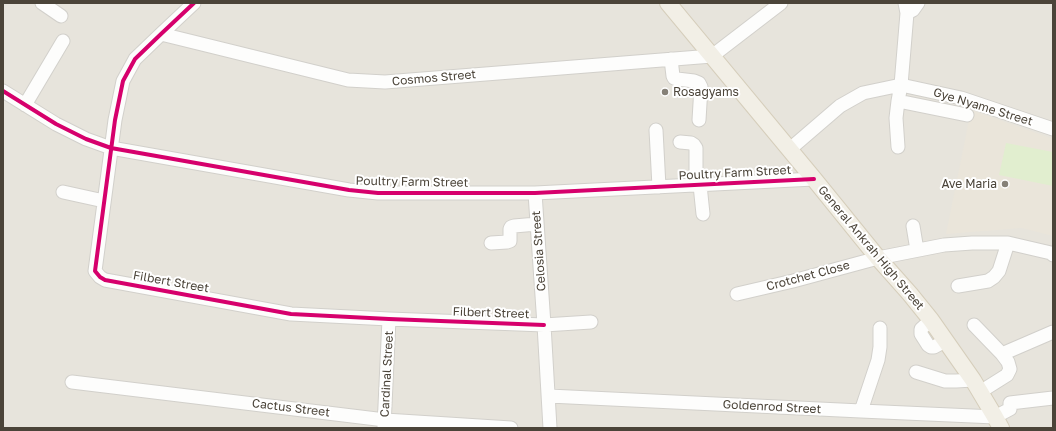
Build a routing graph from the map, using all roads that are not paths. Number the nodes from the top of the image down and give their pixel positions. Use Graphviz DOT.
graph roads {
  1 [pos="42,3"];
  2 [pos="194,3"];
  3 [pos="668,3"];
  4 [pos="781,3"];
  5 [pos="918,3"];
  6 [pos="906,8"];
  7 [pos="61,16"];
  8 [pos="161,34"];
  9 [pos="63,42"];
  10 [pos="712,56"];
  11 [pos="671,59"];
  12 [pos="901,85"];
  13 [pos="3,91"];
  14 [pos="961,98"];
  15 [pos="898,101"];
  16 [pos="26,105"];
  17 [pos="699,120"];
  18 [pos="1053,129"];
  19 [pos="656,130"];
  20 [pos="680,142"];
  21 [pos="898,147"];
  22 [pos="111,148"];
  23 [pos="790,149"];
  24 [pos="814,179"];
  25 [pos="698,185"];
  26 [pos="659,187"];
  27 [pos="64,192"];
  28 [pos="535,194"];
  29 [pos="104,201"];
  30 [pos="703,214"];
  31 [pos="537,224"];
  32 [pos="913,226"];
  33 [pos="491,243"];
  34 [pos="1008,243"];
  35 [pos="917,250"];
  36 [pos="1053,255"];
  37 [pos="878,258"];
  38 [pos="958,286"];
  39 [pos="737,294"];
  40 [pos="389,319"];
  41 [pos="591,322"];
  42 [pos="544,325"];
  43 [pos="974,325"];
  44 [pos="880,328"];
  45 [pos="1053,332"];
  46 [pos="1002,354"];
  47 [pos="916,372"];
  48 [pos="72,382"];
  49 [pos="976,386"];
  50 [pos="549,396"];
  51 [pos="1053,398"];
  52 [pos="861,411"];
  53 [pos="998,422"];
  54 [pos="384,424"];
  55 [pos="510,428"];
  56 [pos="550,428"];
  1 -- 7 [label="street"];
  2 -- 8 [label="street, Filbert Street"];
  3 -- 10 [label="main road, General Ankrah High Street"];
  4 -- 10 [label="street"];
  5 -- 6 [label="street"];
  6 -- 12 [label="street"];
  8 -- 11 [label="street, Cosmos Street"];
  8 -- 22 [label="street, Filbert Street"];
  9 -- 16 [label="street"];
  10 -- 11 [label="street, Cosmos Street"];
  10 -- 23 [label="main road, General Ankrah High Street"];
  11 -- 17 [label="street"];
  12 -- 14 [label="street, Gye Nyame Street"];
  12 -- 15 [label="street"];
  12 -- 23 [label="street, Gye Nyame Street"];
  13 -- 16 [label="street, Poultry Farm Street"];
  14 -- 15 [label="street"];
  14 -- 18 [label="street, Gye Nyame Street"];
  15 -- 21 [label="street"];
  16 -- 22 [label="street, Poultry Farm Street"];
  19 -- 26 [label="street"];
  20 -- 25 [label="street"];
  22 -- 28 [label="street, Poultry Farm Street"];
  22 -- 29 [label="street, Filbert Street"];
  23 -- 24 [label="main road, General Ankrah High Street"];
  24 -- 25 [label="street, Poultry Farm Street"];
  24 -- 37 [label="main road, General Ankrah High Street"];
  25 -- 26 [label="street, Poultry Farm Street"];
  25 -- 30 [label="street"];
  26 -- 28 [label="street, Poultry Farm Street"];
  27 -- 29 [label="street"];
  28 -- 31 [label="street, Celosia Street"];
  29 -- 40 [label="street, Filbert Street"];
  31 -- 33 [label="street"];
  31 -- 42 [label="street, Celosia Street"];
  32 -- 35 [label="street"];
  34 -- 35 [label="street, Crotchet Close"];
  34 -- 36 [label="street, Crotchet Close"];
  34 -- 38 [label="street"];
  35 -- 37 [label="street, Crotchet Close"];
  37 -- 39 [label="street, Crotchet Close"];
  37 -- 49 [label="main road, General Ankrah High Street"];
  40 -- 42 [label="street, Filbert Street"];
  40 -- 54 [label="street, Cardinal Street"];
  41 -- 42 [label="street, Filbert Street"];
  42 -- 50 [label="street, Celosia Street"];
  43 -- 46 [label="street"];
  44 -- 52 [label="street"];
  45 -- 46 [label="street"];
  46 -- 49 [label="street"];
  47 -- 49 [label="street"];
  48 -- 54 [label="street, Cactus Street"];
  49 -- 53 [label="main road, General Ankrah High Street"];
  50 -- 52 [label="street, Goldenrod Street"];
  50 -- 56 [label="street, Celosia Street"];
  51 -- 53 [label="street"];
  52 -- 53 [label="street, Goldenrod Street"];
  54 -- 55 [label="street, Cactus Street"];
}
